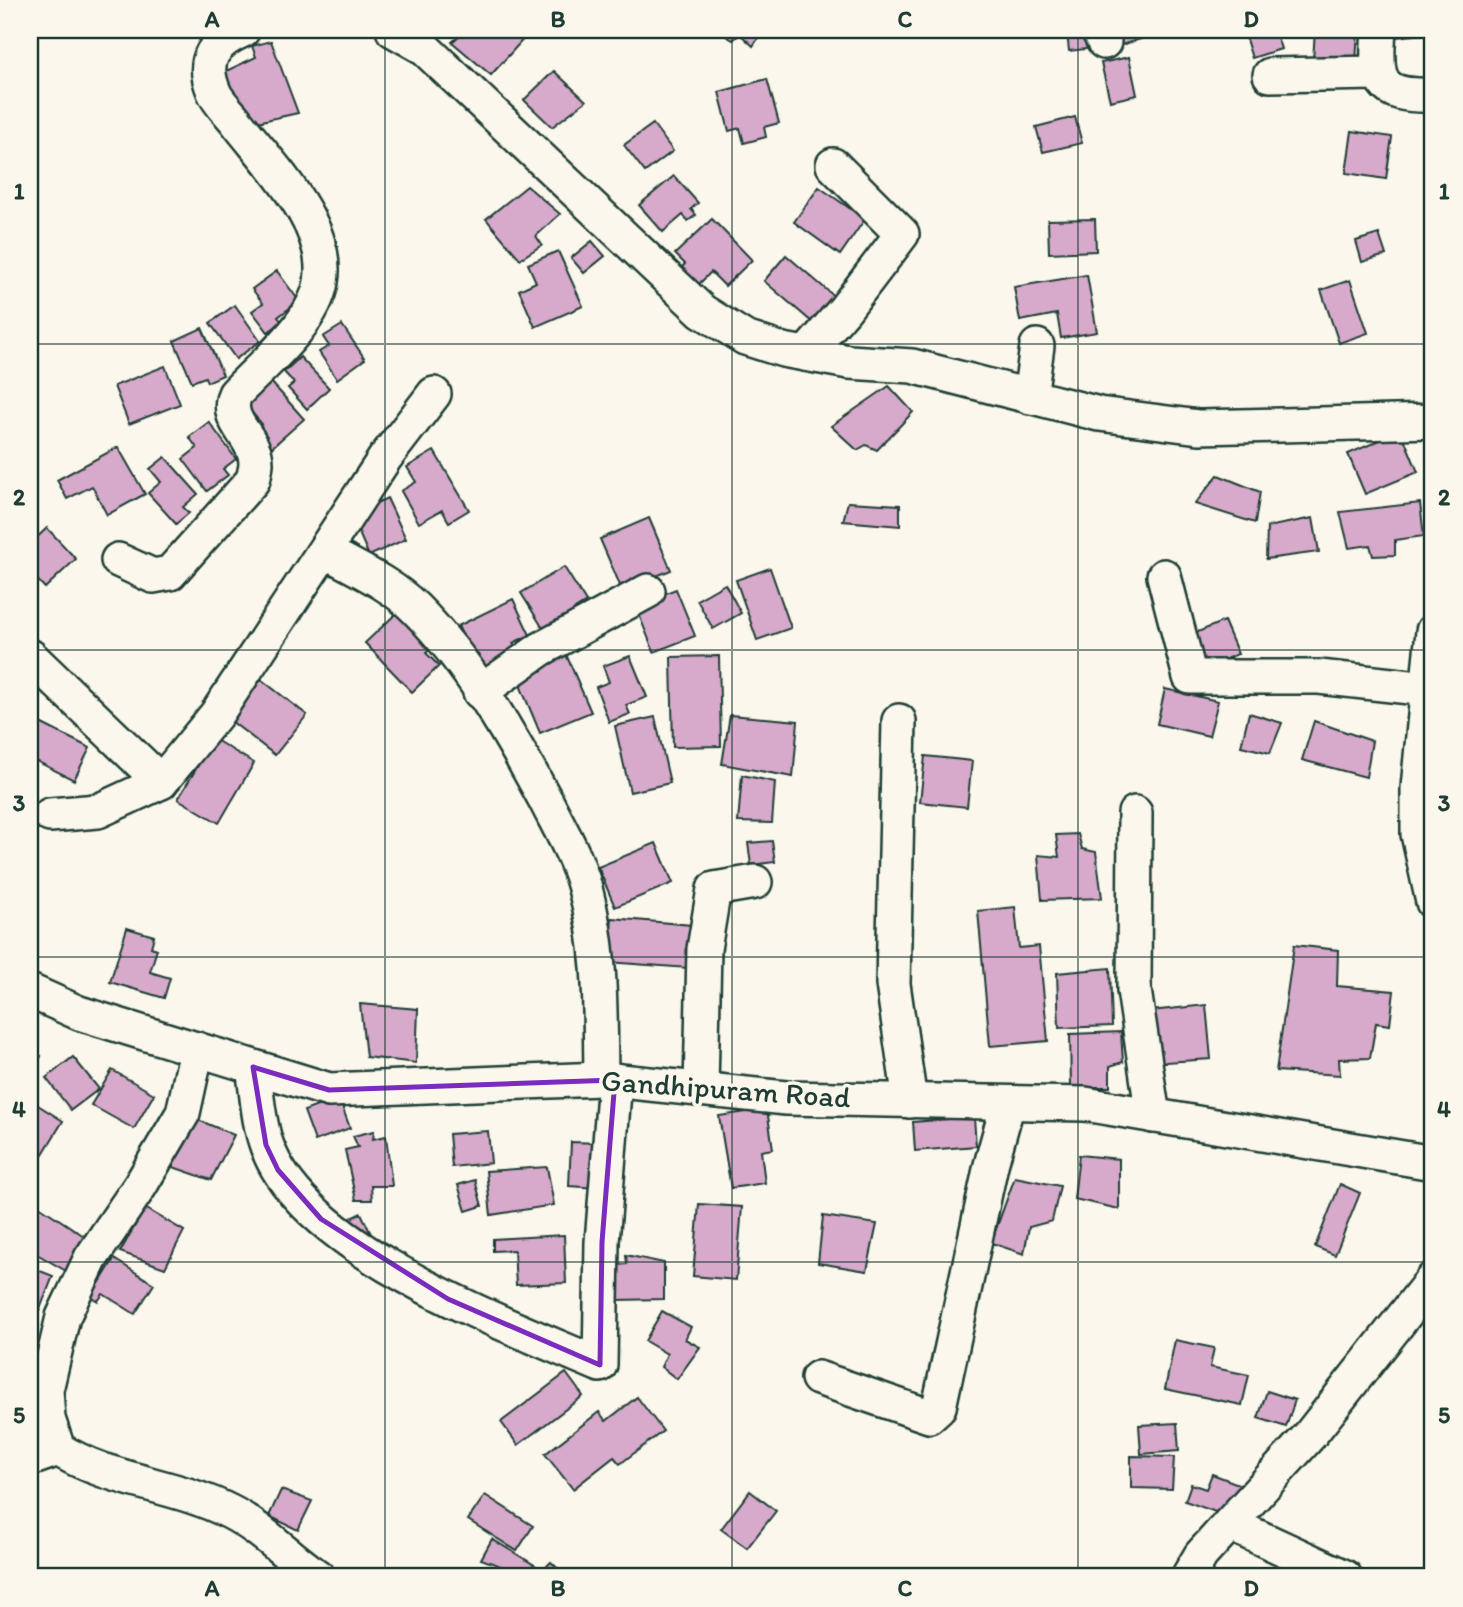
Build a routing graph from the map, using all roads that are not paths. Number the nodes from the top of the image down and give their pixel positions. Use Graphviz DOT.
graph roads {
  1 [pos="243,30"];
  2 [pos="393,30"];
  3 [pos="1379,30"];
  4 [pos="1377,73"];
  5 [pos="1270,75"];
  6 [pos="1433,95"];
  7 [pos="833,165"];
  8 [pos="1037,345"];
  9 [pos="806,354"];
  10 [pos="434,394"];
  11 [pos="1030,397"];
  12 [pos="1433,421"];
  13 [pos="325,551"];
  14 [pos="118,561"];
  15 [pos="1164,576"];
  16 [pos="648,591"];
  17 [pos="1433,631"];
  18 [pos="30,656"];
  19 [pos="1427,689"];
  20 [pos="480,692"];
  21 [pos="900,721"];
  22 [pos="161,782"];
  23 [pos="1135,813"];
  24 [pos="50,815"];
  25 [pos="755,882"];
  26 [pos="1433,902"];
  27 [pos="30,991"];
  28 [pos="197,1049"];
  29 [pos="253,1067"];
  30 [pos="608,1079"];
  31 [pos="701,1089"];
  32 [pos="910,1101"];
  33 [pos="1008,1103"];
  34 [pos="1153,1116"];
  35 [pos="1433,1163"];
  36 [pos="1433,1279"];
  37 [pos="818,1378"];
  38 [pos="44,1454"];
  39 [pos="1230,1524"];
  40 [pos="318,1577"];
  41 [pos="1188,1577"];
  42 [pos="1345,1577"];
  1 -- 14 [label="street"];
  2 -- 9 [label="street"];
  3 -- 4 [label="street"];
  4 -- 5 [label="street"];
  4 -- 6 [label="street"];
  7 -- 9 [label="street"];
  8 -- 11 [label="street"];
  9 -- 11 [label="street"];
  10 -- 13 [label="street"];
  11 -- 12 [label="street"];
  13 -- 20 [label="street"];
  13 -- 22 [label="street"];
  15 -- 19 [label="street"];
  16 -- 20 [label="street"];
  17 -- 19 [label="street"];
  18 -- 22 [label="street"];
  19 -- 26 [label="street"];
  20 -- 30 [label="street"];
  21 -- 32 [label="street"];
  22 -- 24 [label="street"];
  23 -- 34 [label="street"];
  25 -- 31 [label="street"];
  27 -- 28 [label="street, Gandhipuram Road"];
  28 -- 29 [label="street, Gandhipuram Road"];
  28 -- 38 [label="street"];
  29 -- 30 [label="street, Gandhipuram Road"];
  29 -- 30 [label="street"];
  30 -- 31 [label="street, Gandhipuram Road"];
  31 -- 32 [label="street, Gandhipuram Road"];
  32 -- 33 [label="street, Gandhipuram Road"];
  33 -- 34 [label="street, Gandhipuram Road"];
  33 -- 37 [label="street"];
  34 -- 35 [label="street, Gandhipuram Road"];
  36 -- 39 [label="street"];
  38 -- 40 [label="street"];
  39 -- 41 [label="street"];
  39 -- 42 [label="street"];
}
